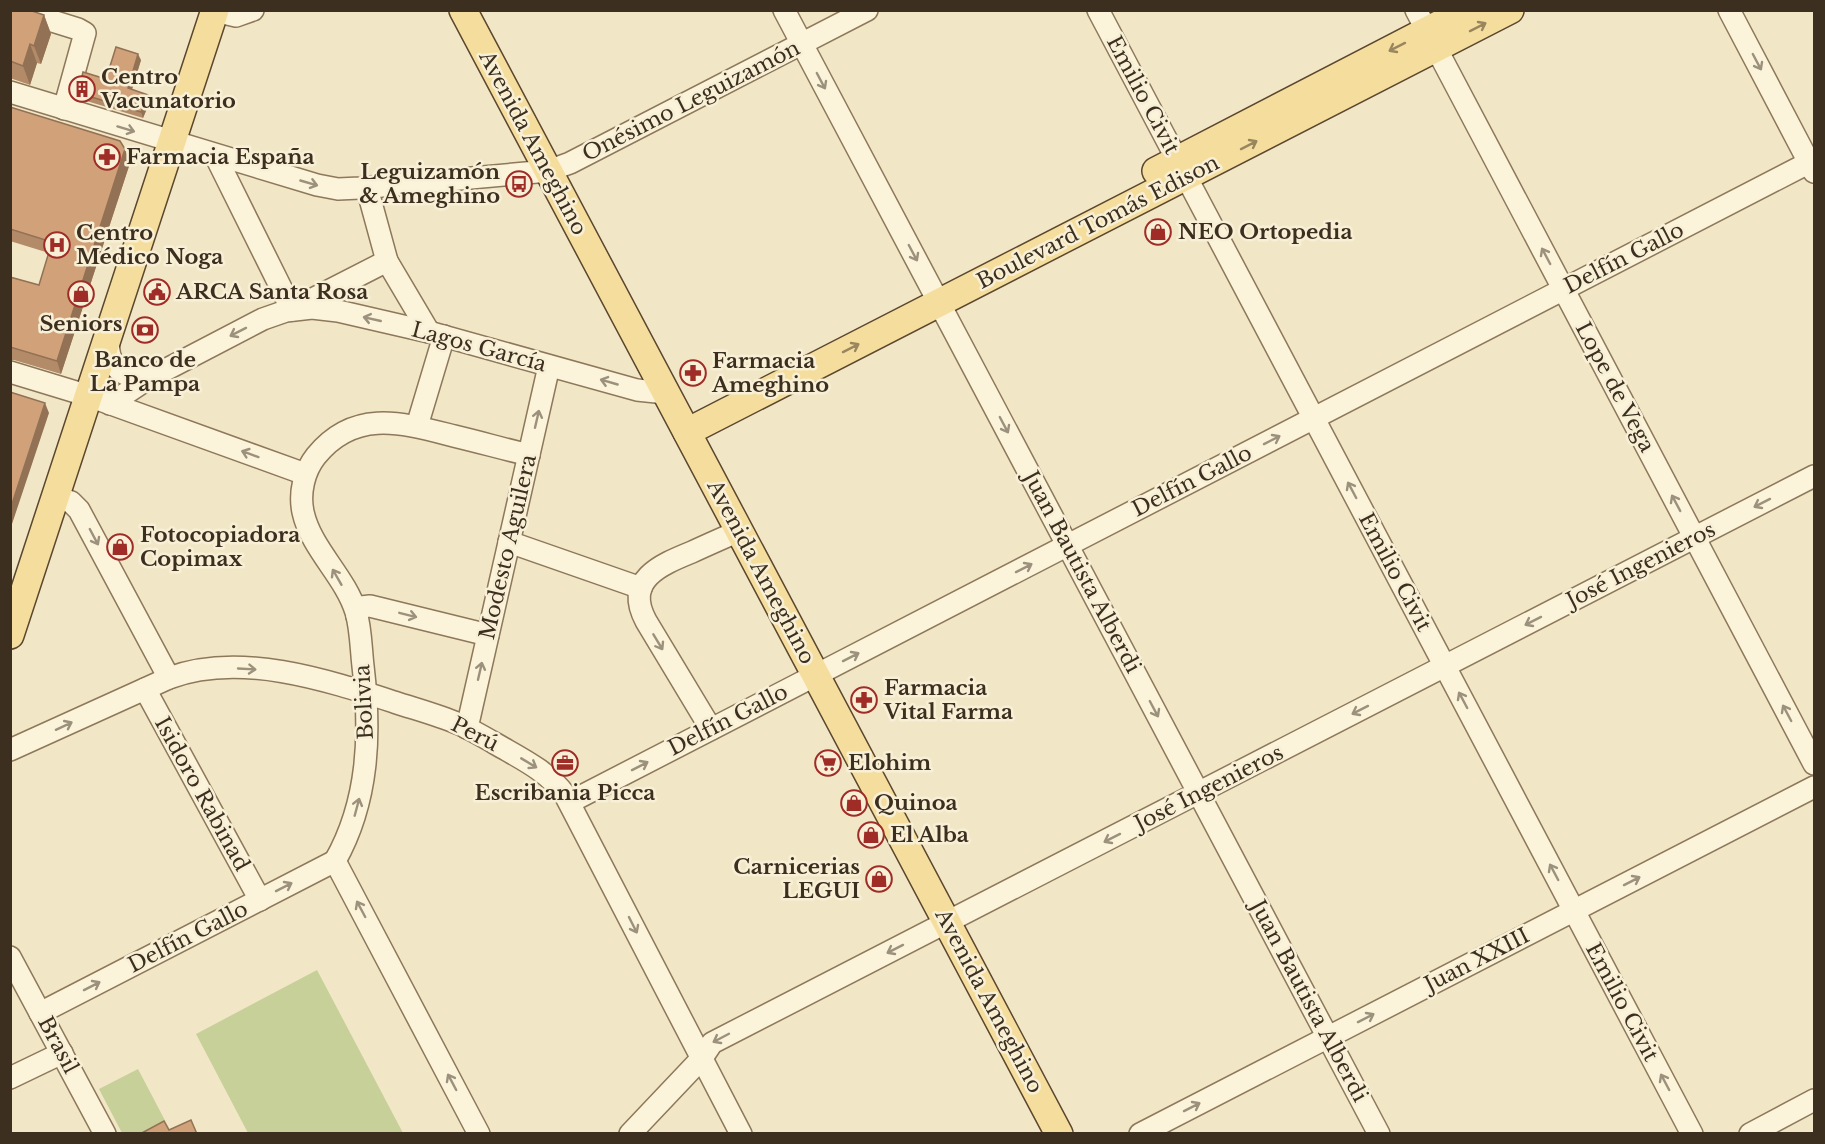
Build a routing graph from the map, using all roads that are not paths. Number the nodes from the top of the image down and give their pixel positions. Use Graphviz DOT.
graph roads {
  1 [pos="17,10"];
  2 [pos="199,10"];
  3 [pos="254,10"];
  4 [pos="463,10"];
  5 [pos="784,10"];
  6 [pos="867,10"];
  7 [pos="1098,10"];
  8 [pos="1467,10"];
  9 [pos="1510,10"];
  10 [pos="1729,10"];
  11 [pos="215,11"];
  12 [pos="1426,30"];
  13 [pos="802,44"];
  14 [pos="10,92"];
  15 [pos="64,109"];
  16 [pos="164,140"];
  17 [pos="215,155"];
  18 [pos="1813,165"];
  19 [pos="1182,168"];
  20 [pos="548,171"];
  21 [pos="367,188"];
  22 [pos="387,261"];
  23 [pos="1563,290"];
  24 [pos="935,295"];
  25 [pos="292,310"];
  26 [pos="109,334"];
  27 [pos="436,334"];
  28 [pos="549,366"];
  29 [pos="10,372"];
  30 [pos="151,377"];
  31 [pos="91,397"];
  32 [pos="677,414"];
  33 [pos="1314,418"];
  34 [pos="417,426"];
  35 [pos="529,455"];
  36 [pos="305,474"];
  37 [pos="1815,476"];
  38 [pos="56,497"];
  39 [pos="739,531"];
  40 [pos="1695,538"];
  41 [pos="509,542"];
  42 [pos="1068,545"];
  43 [pos="10,586"];
  44 [pos="641,588"];
  45 [pos="357,616"];
  46 [pos="10,635"];
  47 [pos="488,635"];
  48 [pos="1445,666"];
  49 [pos="816,675"];
  50 [pos="170,678"];
  51 [pos="145,689"];
  52 [pos="366,693"];
  53 [pos="467,728"];
  54 [pos="711,729"];
  55 [pos="10,750"];
  56 [pos="1815,764"];
  57 [pos="1815,787"];
  58 [pos="1199,793"];
  59 [pos="570,802"];
  60 [pos="335,861"];
  61 [pos="260,900"];
  62 [pos="1574,910"];
  63 [pos="947,922"];
  64 [pos="10,957"];
  65 [pos="40,1013"];
  66 [pos="1328,1037"];
  67 [pos="62,1053"];
  68 [pos="702,1058"];
  69 [pos="10,1078"];
  70 [pos="1815,1100"];
  71 [pos="105,1134"];
  72 [pos="479,1134"];
  73 [pos="630,1134"];
  74 [pos="741,1134"];
  75 [pos="1059,1134"];
  76 [pos="1140,1134"];
  77 [pos="1380,1134"];
  78 [pos="1692,1134"];
  79 [pos="1750,1134"];
  1 -- 15 [label="street"];
  2 -- 16 [label="main road"];
  3 -- 11 [label="street"];
  4 -- 20 [label="main road, Avenida Ameghino"];
  5 -- 13 [label="street, Juan Bautista Alberdi"];
  6 -- 13 [label="street, Onésimo Leguizamón"];
  7 -- 19 [label="street, Emilio Civit"];
  8 -- 12 [label="main road, Boulevard Tomás Edison"];
  12 -- 9 [label="main road, Boulevard Tomás Edison, one-way"];
  10 -- 18 [label="street, one-way"];
  11 -- 16 [label="main road"];
  12 -- 19 [label="main road, Boulevard Tomás Edison"];
  23 -- 12 [label="street, Lope de Vega, one-way"];
  13 -- 20 [label="street, Onésimo Leguizamón"];
  13 -- 24 [label="street, Juan Bautista Alberdi, one-way"];
  14 -- 15 [label="street, Onésimo Leguizamón"];
  15 -- 16 [label="street, Onésimo Leguizamón, one-way"];
  16 -- 17 [label="street, Onésimo Leguizamón"];
  16 -- 26 [label="main road"];
  16 -- 31 [label="main road"];
  17 -- 21 [label="street, Onésimo Leguizamón, one-way"];
  17 -- 25 [label="street"];
  18 -- 23 [label="street, Delfín Gallo"];
  19 -- 24 [label="main road, Boulevard Tomás Edison"];
  19 -- 33 [label="street, Emilio Civit"];
  20 -- 21 [label="street, Onésimo Leguizamón"];
  20 -- 32 [label="main road, Avenida Ameghino"];
  21 -- 22 [label="street"];
  22 -- 25 [label="street, Lagos García"];
  22 -- 27 [label="street"];
  23 -- 33 [label="street, Delfín Gallo"];
  40 -- 23 [label="street, Lope de Vega, one-way"];
  24 -- 32 [label="main road, Boulevard Tomás Edison"];
  24 -- 42 [label="street, Juan Bautista Alberdi, one-way"];
  27 -- 25 [label="street, Lagos García, one-way"];
  25 -- 30 [label="street, Lagos García, one-way"];
  26 -- 30 [label="street"];
  26 -- 31 [label="main road"];
  27 -- 28 [label="street, Lagos García"];
  27 -- 34 [label="street"];
  32 -- 28 [label="street, Lagos García, one-way"];
  35 -- 28 [label="street, Modesto Aguilera, one-way"];
  29 -- 31 [label="street"];
  30 -- 31 [label="street, Lagos García"];
  36 -- 31 [label="street, one-way"];
  31 -- 38 [label="main road"];
  31 -- 43 [label="main road"];
  32 -- 39 [label="main road, Avenida Ameghino"];
  42 -- 33 [label="street, Delfín Gallo, one-way"];
  48 -- 33 [label="street, Emilio Civit, one-way"];
  34 -- 35 [label="street"];
  34 -- 36 [label="street"];
  35 -- 41 [label="street, Modesto Aguilera"];
  45 -- 36 [label="street, Bolivia, one-way"];
  37 -- 40 [label="street, José Ingenieros, one-way"];
  38 -- 46 [label="main road"];
  38 -- 50 [label="street, one-way"];
  39 -- 44 [label="street"];
  39 -- 49 [label="main road, Avenida Ameghino"];
  40 -- 48 [label="street, José Ingenieros, one-way"];
  56 -- 40 [label="street, Lope de Vega, one-way"];
  41 -- 44 [label="street"];
  41 -- 47 [label="street, Modesto Aguilera"];
  49 -- 42 [label="street, Delfín Gallo, one-way"];
  42 -- 58 [label="street, Juan Bautista Alberdi, one-way"];
  44 -- 54 [label="street, one-way"];
  45 -- 47 [label="street, one-way"];
  45 -- 52 [label="street, Bolivia"];
  53 -- 47 [label="street, Modesto Aguilera, one-way"];
  48 -- 58 [label="street, José Ingenieros, one-way"];
  62 -- 48 [label="street, Emilio Civit, one-way"];
  49 -- 54 [label="street, Delfín Gallo"];
  49 -- 63 [label="main road, Avenida Ameghino"];
  50 -- 51 [label="street, Perú"];
  50 -- 52 [label="street, Perú, one-way"];
  55 -- 51 [label="street, Perú, one-way"];
  51 -- 61 [label="street, Isidoro Rabinad"];
  52 -- 53 [label="street, Perú"];
  60 -- 52 [label="street, Bolivia, one-way"];
  53 -- 59 [label="street, Perú, one-way"];
  59 -- 54 [label="street, Delfín Gallo, one-way"];
  62 -- 57 [label="street, Juan XXIII, one-way"];
  58 -- 63 [label="street, José Ingenieros, one-way"];
  58 -- 66 [label="street, Juan Bautista Alberdi"];
  59 -- 68 [label="street, Perú, one-way"];
  61 -- 60 [label="street, Delfín Gallo, one-way"];
  72 -- 60 [label="street, one-way"];
  65 -- 61 [label="street, Delfín Gallo, one-way"];
  66 -- 62 [label="street, Juan XXIII, one-way"];
  78 -- 62 [label="street, Emilio Civit, one-way"];
  63 -- 68 [label="street, José Ingenieros, one-way"];
  63 -- 75 [label="main road, Avenida Ameghino"];
  64 -- 65 [label="street, Brasil"];
  65 -- 67 [label="street, Brasil"];
  76 -- 66 [label="street, Juan XXIII, one-way"];
  66 -- 77 [label="street, Juan Bautista Alberdi"];
  67 -- 69 [label="street"];
  67 -- 71 [label="street, Brasil"];
  68 -- 73 [label="street, José Ingenieros"];
  68 -- 74 [label="street, Perú"];
  70 -- 79 [label="street"];
}
